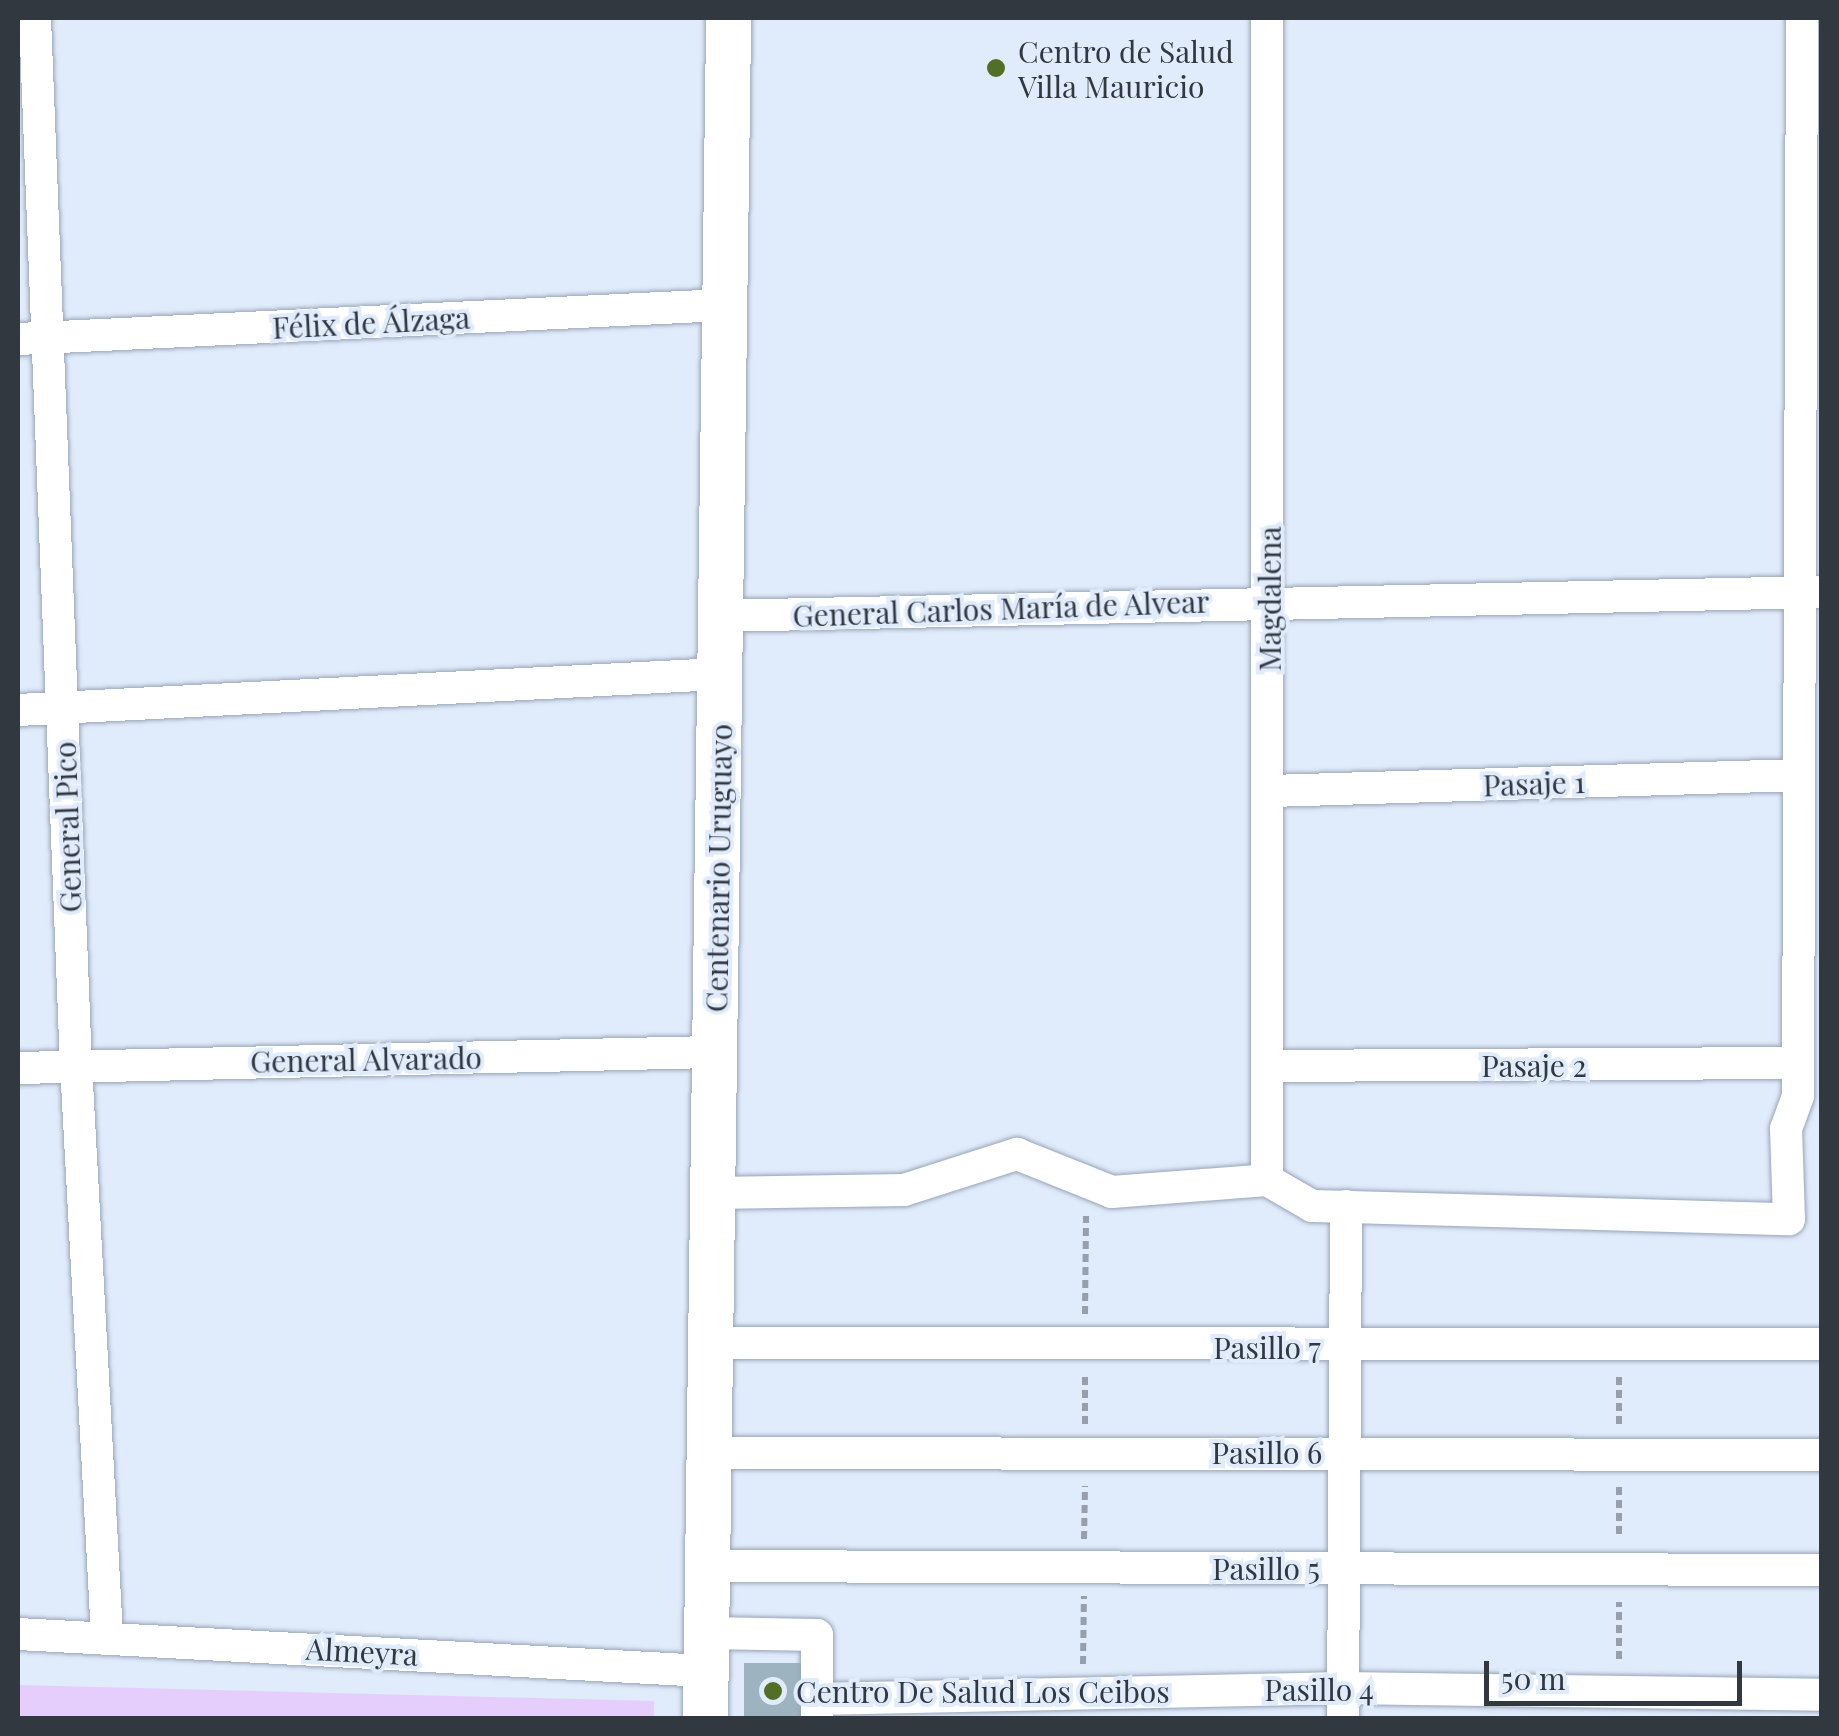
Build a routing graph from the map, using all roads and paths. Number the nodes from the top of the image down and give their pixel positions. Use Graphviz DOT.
graph roads {
  1 [pos="35,18"];
  2 [pos="728,18"];
  3 [pos="1267,18"];
  4 [pos="1802,18"];
  5 [pos="724,306"];
  6 [pos="33,338"];
  7 [pos="1810,592"];
  8 [pos="1269,601"];
  9 [pos="720,616"];
  10 [pos="720,674"];
  11 [pos="62,708"];
  12 [pos="18,710"];
  13 [pos="1799,775"];
  14 [pos="1270,791"];
  15 [pos="1810,1004"];
  16 [pos="715,1052"];
  17 [pos="76,1066"];
  18 [pos="1270,1066"];
  19 [pos="18,1068"];
  20 [pos="1798,1080"];
  21 [pos="1822,1120"];
  22 [pos="1267,1180"];
  23 [pos="714,1193"];
  24 [pos="1346,1206"];
  25 [pos="712,1343"];
  26 [pos="1822,1344"];
  27 [pos="1619,1346"];
  28 [pos="1346,1348"];
  29 [pos="1345,1452"];
  30 [pos="712,1453"];
  31 [pos="1619,1454"];
  32 [pos="1822,1456"];
  33 [pos="710,1566"];
  34 [pos="1344,1568"];
  35 [pos="1619,1570"];
  36 [pos="1822,1570"];
  37 [pos="18,1634"];
  38 [pos="107,1636"];
  39 [pos="706,1652"];
  40 [pos="1822,1695"];
  41 [pos="1619,1696"];
  42 [pos="1343,1703"];
  43 [pos="817,1709"];
  44 [pos="705,1718"];
  1 -- 6 [label="street, General Pico"];
  2 -- 5 [label="main road, Centenario Uruguayo"];
  3 -- 8 [label="street, Magdalena"];
  4 -- 7 [label="street"];
  5 -- 6 [label="street, Félix de Álzaga"];
  5 -- 9 [label="main road, Centenario Uruguayo"];
  6 -- 11 [label="street, General Pico"];
  7 -- 8 [label="street, General Carlos María de Alvear"];
  7 -- 13 [label="street"];
  8 -- 9 [label="street, General Carlos María de Alvear"];
  8 -- 14 [label="street, Magdalena"];
  9 -- 10 [label="main road, Centenario Uruguayo"];
  10 -- 11 [label="street"];
  10 -- 16 [label="main road, Centenario Uruguayo"];
  11 -- 12 [label="street"];
  11 -- 17 [label="street, General Pico"];
  13 -- 14 [label="street, Pasaje 1"];
  13 -- 15 [label="street"];
  14 -- 18 [label="street, Magdalena"];
  15 -- 20 [label="street"];
  16 -- 17 [label="street, General Alvarado"];
  16 -- 23 [label="main road, Centenario Uruguayo"];
  17 -- 19 [label="street, General Alvarado"];
  17 -- 38 [label="street, General Pico"];
  18 -- 20 [label="street, Pasaje 2"];
  18 -- 22 [label="street, Magdalena"];
  20 -- 21 [label="street"];
  20 -- 24 [label="street"];
  22 -- 23 [label="street"];
  22 -- 24 [label="street"];
  23 -- 25 [label="main road, Centenario Uruguayo"];
  24 -- 28 [label="street"];
  25 -- 28 [label="street, Pasillo 7"];
  25 -- 30 [label="main road, Centenario Uruguayo"];
  26 -- 27 [label="street, Pasillo 7"];
  27 -- 28 [label="street, Pasillo 7"];
  27 -- 31 [label="path"];
  28 -- 29 [label="street"];
  29 -- 30 [label="street, Pasillo 6"];
  29 -- 31 [label="street, Pasillo 6"];
  29 -- 34 [label="street"];
  30 -- 33 [label="main road, Centenario Uruguayo"];
  31 -- 32 [label="street, Pasillo 6"];
  31 -- 35 [label="path"];
  33 -- 34 [label="street, Pasillo 5"];
  33 -- 39 [label="main road, Centenario Uruguayo"];
  34 -- 35 [label="street, Pasillo 5"];
  34 -- 42 [label="street"];
  35 -- 36 [label="street, Pasillo 5"];
  35 -- 41 [label="path"];
  37 -- 38 [label="street, Almeyra"];
  38 -- 39 [label="street, Almeyra"];
  39 -- 43 [label="street, Almeyra"];
  39 -- 44 [label="main road, Centenario Uruguayo"];
  40 -- 41 [label="street, Pasillo 4"];
  41 -- 42 [label="street, Pasillo 4"];
  42 -- 43 [label="street, Pasillo 4"];
}
